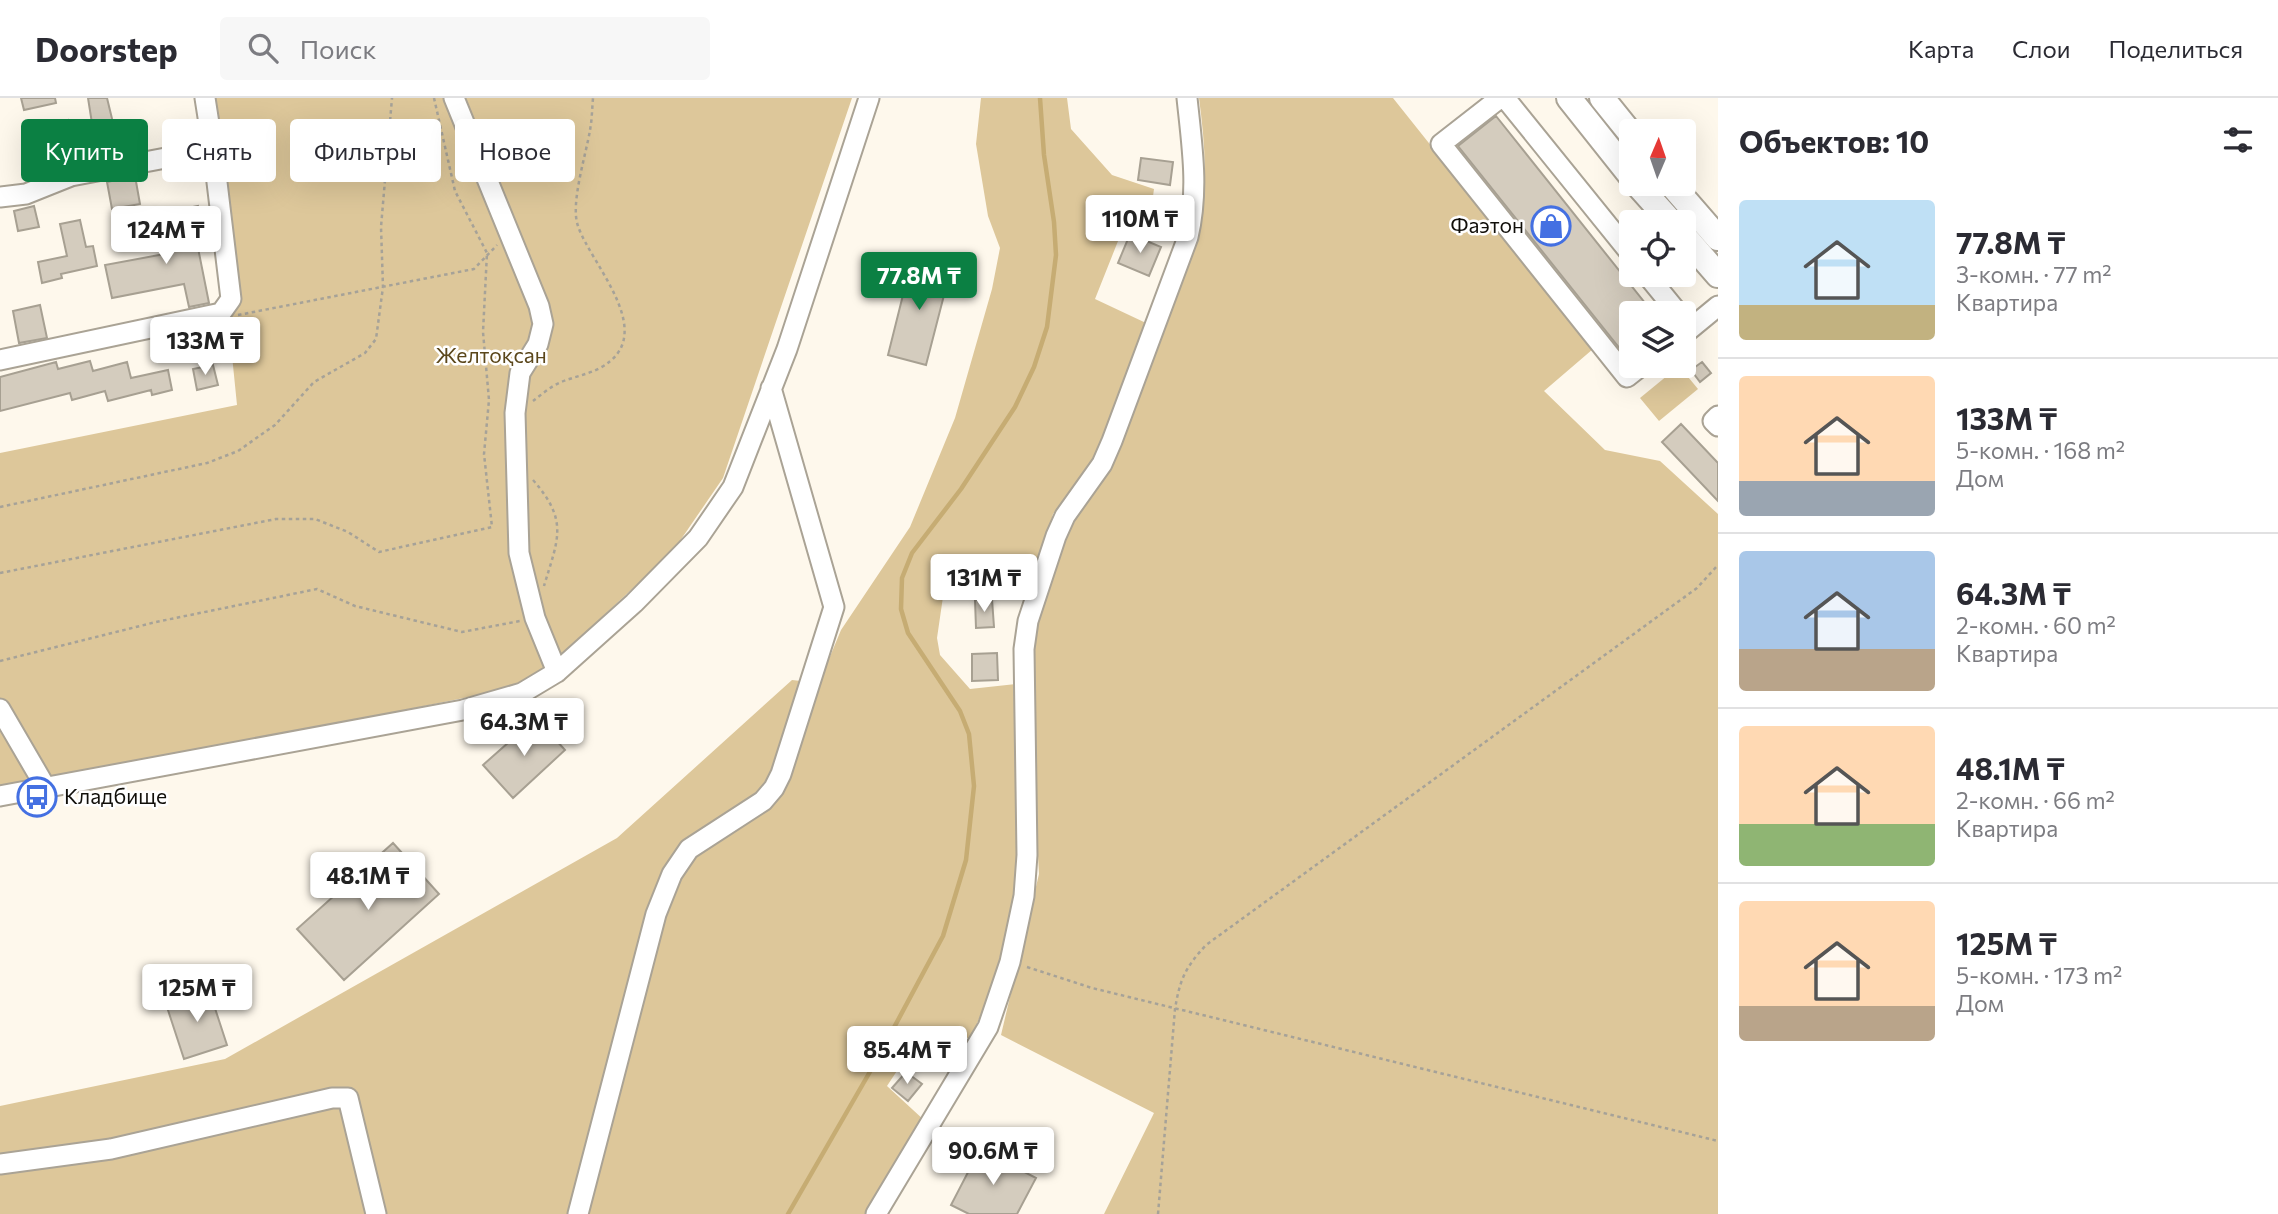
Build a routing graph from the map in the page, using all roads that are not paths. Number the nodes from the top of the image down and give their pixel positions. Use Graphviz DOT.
graph roads {
  1 [pos="205,98"];
  2 [pos="454,98"];
  3 [pos="869,98"];
  4 [pos="1187,98"];
  5 [pos="1502,98"];
  6 [pos="1569,98"];
  7 [pos="1602,98"];
  8 [pos="208,119"];
  9 [pos="1619,119"];
  10 [pos="162,159"];
  11 [pos="1619,161"];
  12 [pos="217,182"];
  13 [pos="1648,196"];
  14 [pos="1681,196"];
  15 [pos="0,197"];
  16 [pos="1660,210"];
  17 [pos="1619,239"];
  18 [pos="1718,239"];
  19 [pos="1696,250"];
  20 [pos="1718,275"];
  21 [pos="1656,287"];
  22 [pos="1667,301"];
  23 [pos="1718,306"];
  24 [pos="1696,318"];
  25 [pos="0,360"];
  26 [pos="1619,368"];
  27 [pos="771,388"];
  28 [pos="1718,416"];
  29 [pos="1718,426"];
  30 [pos="557,672"];
  31 [pos="0,709"];
  32 [pos="46,788"];
  33 [pos="0,796"];
  34 [pos="0,1164"];
  35 [pos="376,1214"];
  36 [pos="578,1214"];
  37 [pos="876,1214"];
  1 -- 8 [label="street"];
  2 -- 30 [label="street"];
  3 -- 27 [label="street"];
  4 -- 37 [label="street"];
  5 -- 17 [label="street"];
  5 -- 26 [label="street"];
  6 -- 11 [label="main road"];
  7 -- 9 [label="main road"];
  10 -- 15 [label="street"];
  12 -- 25 [label="street"];
  13 -- 16 [label="main road"];
  14 -- 18 [label="main road"];
  19 -- 20 [label="main road"];
  21 -- 22 [label="street"];
  23 -- 24 [label="street"];
  27 -- 30 [label="street"];
  27 -- 36 [label="street"];
  28 -- 29 [label="street"];
  30 -- 32 [label="street"];
  31 -- 32 [label="street"];
  32 -- 33 [label="street"];
  34 -- 35 [label="street"];
}
